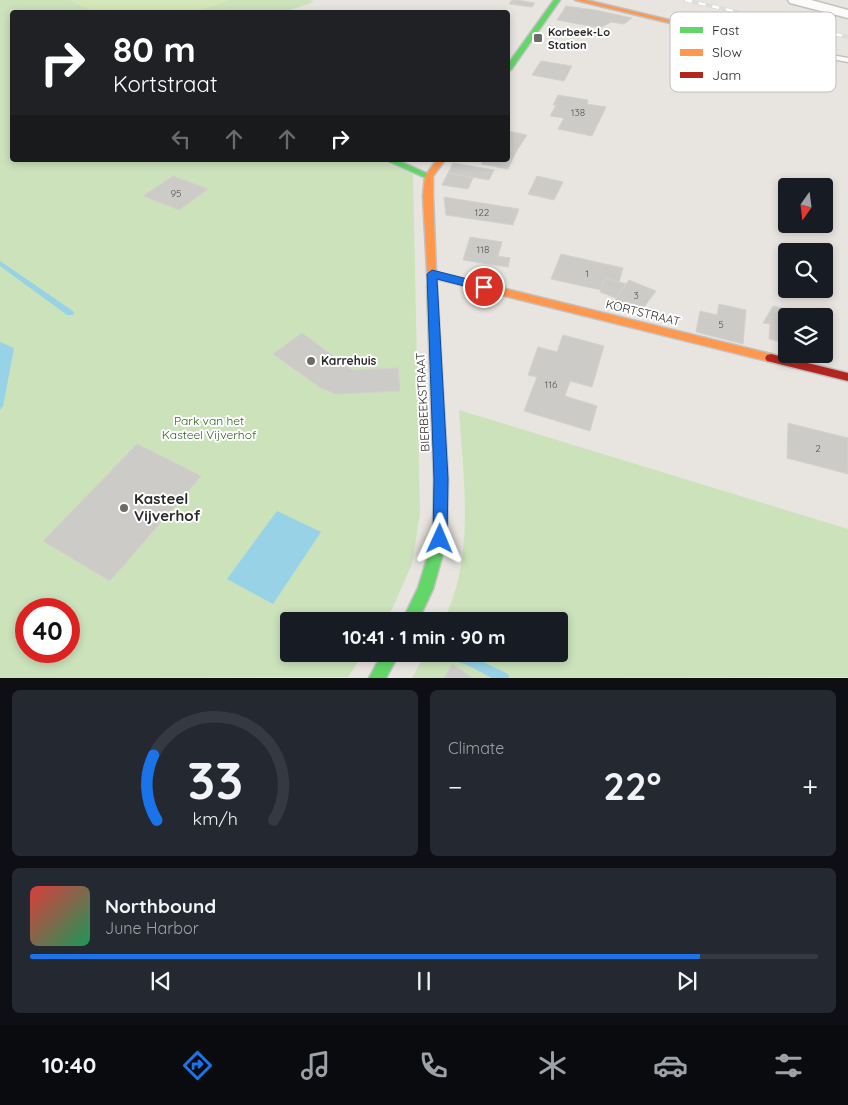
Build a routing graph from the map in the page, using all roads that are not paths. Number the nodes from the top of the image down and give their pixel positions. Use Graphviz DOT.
graph roads {
  1 [pos="557,0"];
  2 [pos="578,0"];
  3 [pos="794,0"];
  4 [pos="848,14"];
  5 [pos="670,22"];
  6 [pos="510,65"];
  7 [pos="394,162"];
  8 [pos="440,162"];
  9 [pos="429,176"];
  10 [pos="432,274"];
  11 [pos="848,377"];
  12 [pos="414,612"];
  13 [pos="386,662"];
  14 [pos="377,678"];
  1 -- 6 [label="street"];
  2 -- 5 [label="street"];
  3 -- 4 [label="street"];
  7 -- 9 [label="street"];
  8 -- 9 [label="street"];
  9 -- 10 [label="street, BIERBEEKSTRAAT"];
  10 -- 11 [label="street, KORTSTRAAT"];
  10 -- 12 [label="street, BIERBEEKSTRAAT"];
  13 -- 14 [label="street"];
}
